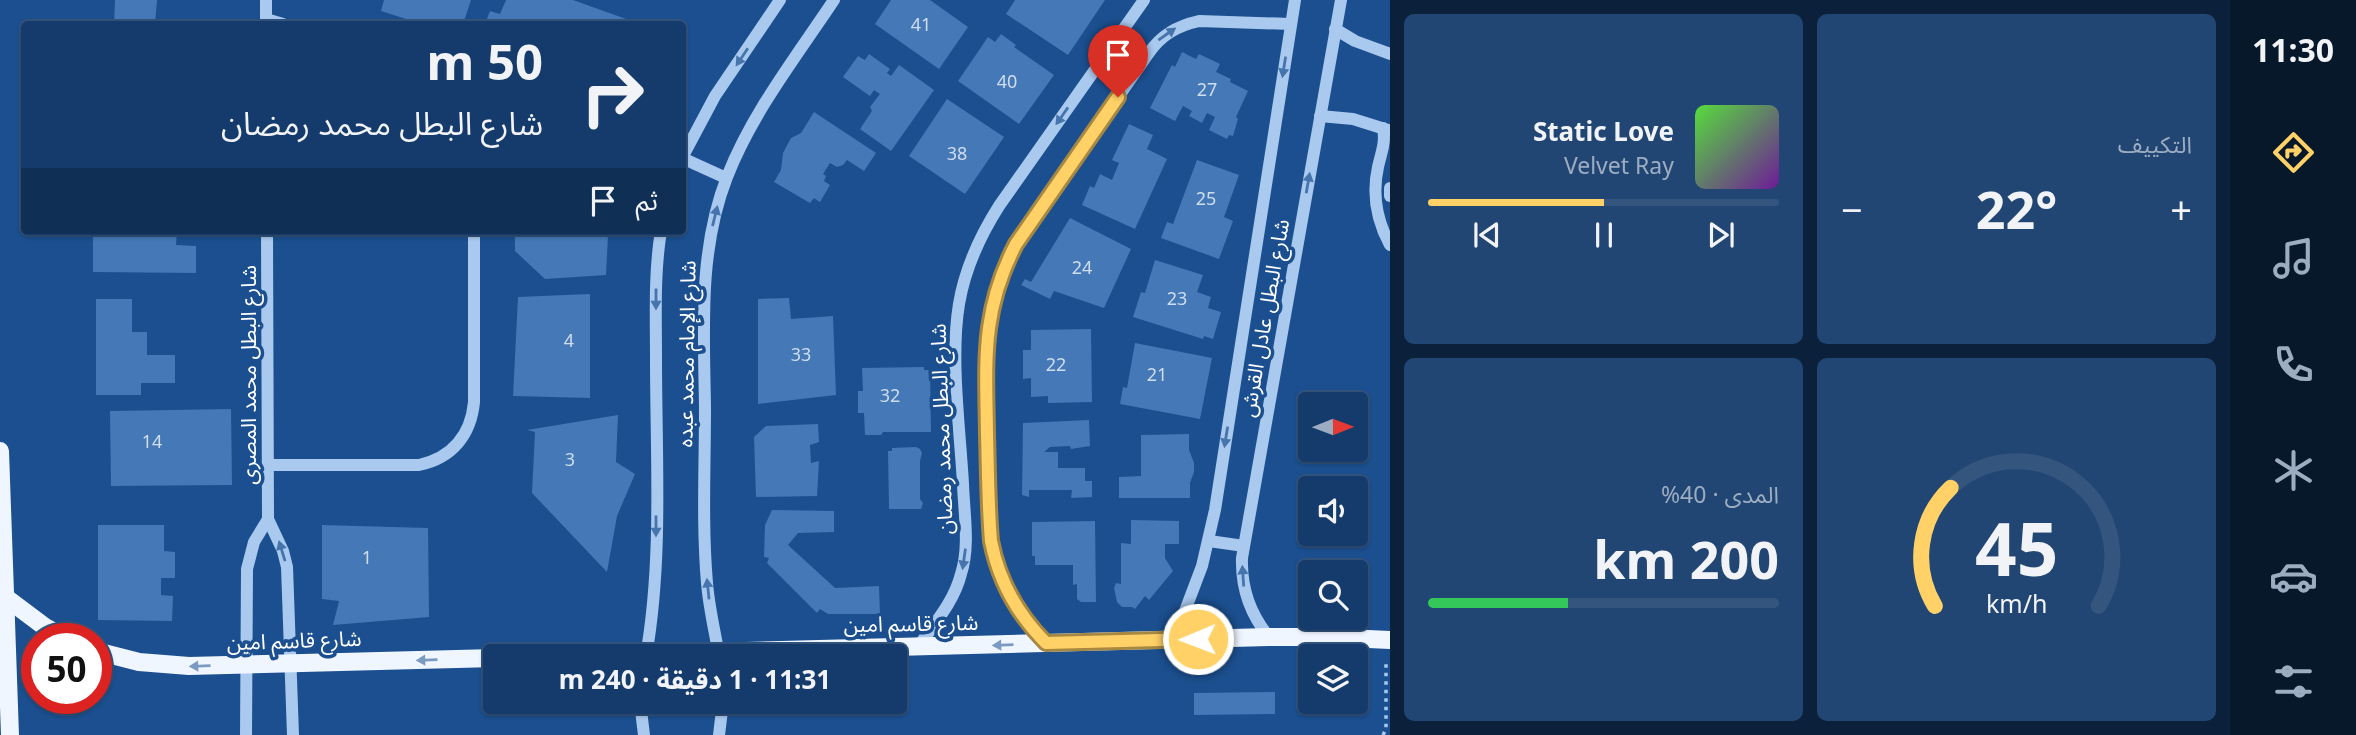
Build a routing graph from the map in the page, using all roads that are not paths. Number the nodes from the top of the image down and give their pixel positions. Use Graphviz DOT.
graph roads {
  1 [pos="266,0"];
  2 [pos="780,0"];
  3 [pos="834,0"];
  4 [pos="1144,0"];
  5 [pos="1295,0"];
  6 [pos="1340,0"];
  7 [pos="266,21"];
  8 [pos="1291,24"];
  9 [pos="1335,29"];
  10 [pos="1390,54"];
  11 [pos="1320,116"];
  12 [pos="1386,129"];
  13 [pos="686,150"];
  14 [pos="686,160"];
  15 [pos="726,178"];
  16 [pos="1390,188"];
  17 [pos="1390,196"];
  18 [pos="267,235"];
  19 [pos="474,235"];
  20 [pos="662,235"];
  21 [pos="1390,245"];
  22 [pos="0,451"];
  23 [pos="268,465"];
  24 [pos="268,519"];
  25 [pos="1209,541"];
  26 [pos="1244,546"];
  27 [pos="5,597"];
  28 [pos="41,623"];
  29 [pos="1269,637"];
  30 [pos="1174,640"];
  31 [pos="1388,640"];
  32 [pos="1046,643"];
  33 [pos="647,644"];
  34 [pos="717,644"];
  35 [pos="907,647"];
  36 [pos="918,647"];
  37 [pos="112,655"];
  38 [pos="483,658"];
  39 [pos="290,663"];
  40 [pos="246,665"];
  41 [pos="641,714"];
  42 [pos="722,714"];
  43 [pos="10,735"];
  44 [pos="246,735"];
  45 [pos="293,735"];
  46 [pos="644,735"];
  47 [pos="719,735"];
  1 -- 7 [label="street"];
  2 -- 13 [label="street, one-way"];
  3 -- 15 [label="street, شارع الإمام محمد عبده"];
  4 -- 36 [label="street, شارع البطل محمد رمضان, one-way"];
  5 -- 8 [label="street, شارع البطل عادل القرش"];
  6 -- 9 [label="street, شارع البطل عادل القرش"];
  8 -- 25 [label="street, شارع البطل عادل القرش, one-way"];
  32 -- 8 [label="street, شارع البطل محمد رمضان, one-way"];
  9 -- 10 [label="street"];
  9 -- 11 [label="street, شارع البطل عادل القرش"];
  11 -- 12 [label="street"];
  26 -- 11 [label="street, شارع البطل عادل القرش, one-way"];
  12 -- 21 [label="street"];
  14 -- 15 [label="street"];
  34 -- 15 [label="street, شارع الإمام محمد عبده, one-way"];
  16 -- 17 [label="street"];
  18 -- 23 [label="street, شارع البطل محمد المصرى"];
  19 -- 23 [label="street"];
  20 -- 33 [label="street, شارع الإمام محمد عبده, one-way"];
  22 -- 27 [label="main road"];
  23 -- 24 [label="street, شارع البطل محمد المصرى"];
  39 -- 24 [label="street, شارع البطل محمد المصرى, one-way"];
  24 -- 40 [label="street, شارع البطل محمد المصرى"];
  25 -- 26 [label="street"];
  25 -- 30 [label="street, شارع البطل عادل القرش"];
  29 -- 26 [label="street, شارع البطل عادل القرش, one-way"];
  27 -- 28 [label="main road"];
  27 -- 43 [label="main road"];
  29 -- 30 [label="main road, شارع قاسم امين"];
  29 -- 31 [label="main road, شارع قاسم امين"];
  30 -- 32 [label="main road, شارع قاسم امين"];
  32 -- 36 [label="main road, شارع قاسم امين, one-way"];
  35 -- 36 [label="main road, شارع قاسم امين"];
  40 -- 37 [label="main road, شارع قاسم امين, one-way"];
  38 -- 39 [label="main road, شارع قاسم امين, one-way"];
  39 -- 40 [label="main road, شارع قاسم امين"];
  39 -- 45 [label="street, شارع البطل محمد المصرى"];
  40 -- 44 [label="street, شارع البطل محمد المصرى"];
  41 -- 46 [label="street"];
  42 -- 47 [label="street"];
}
